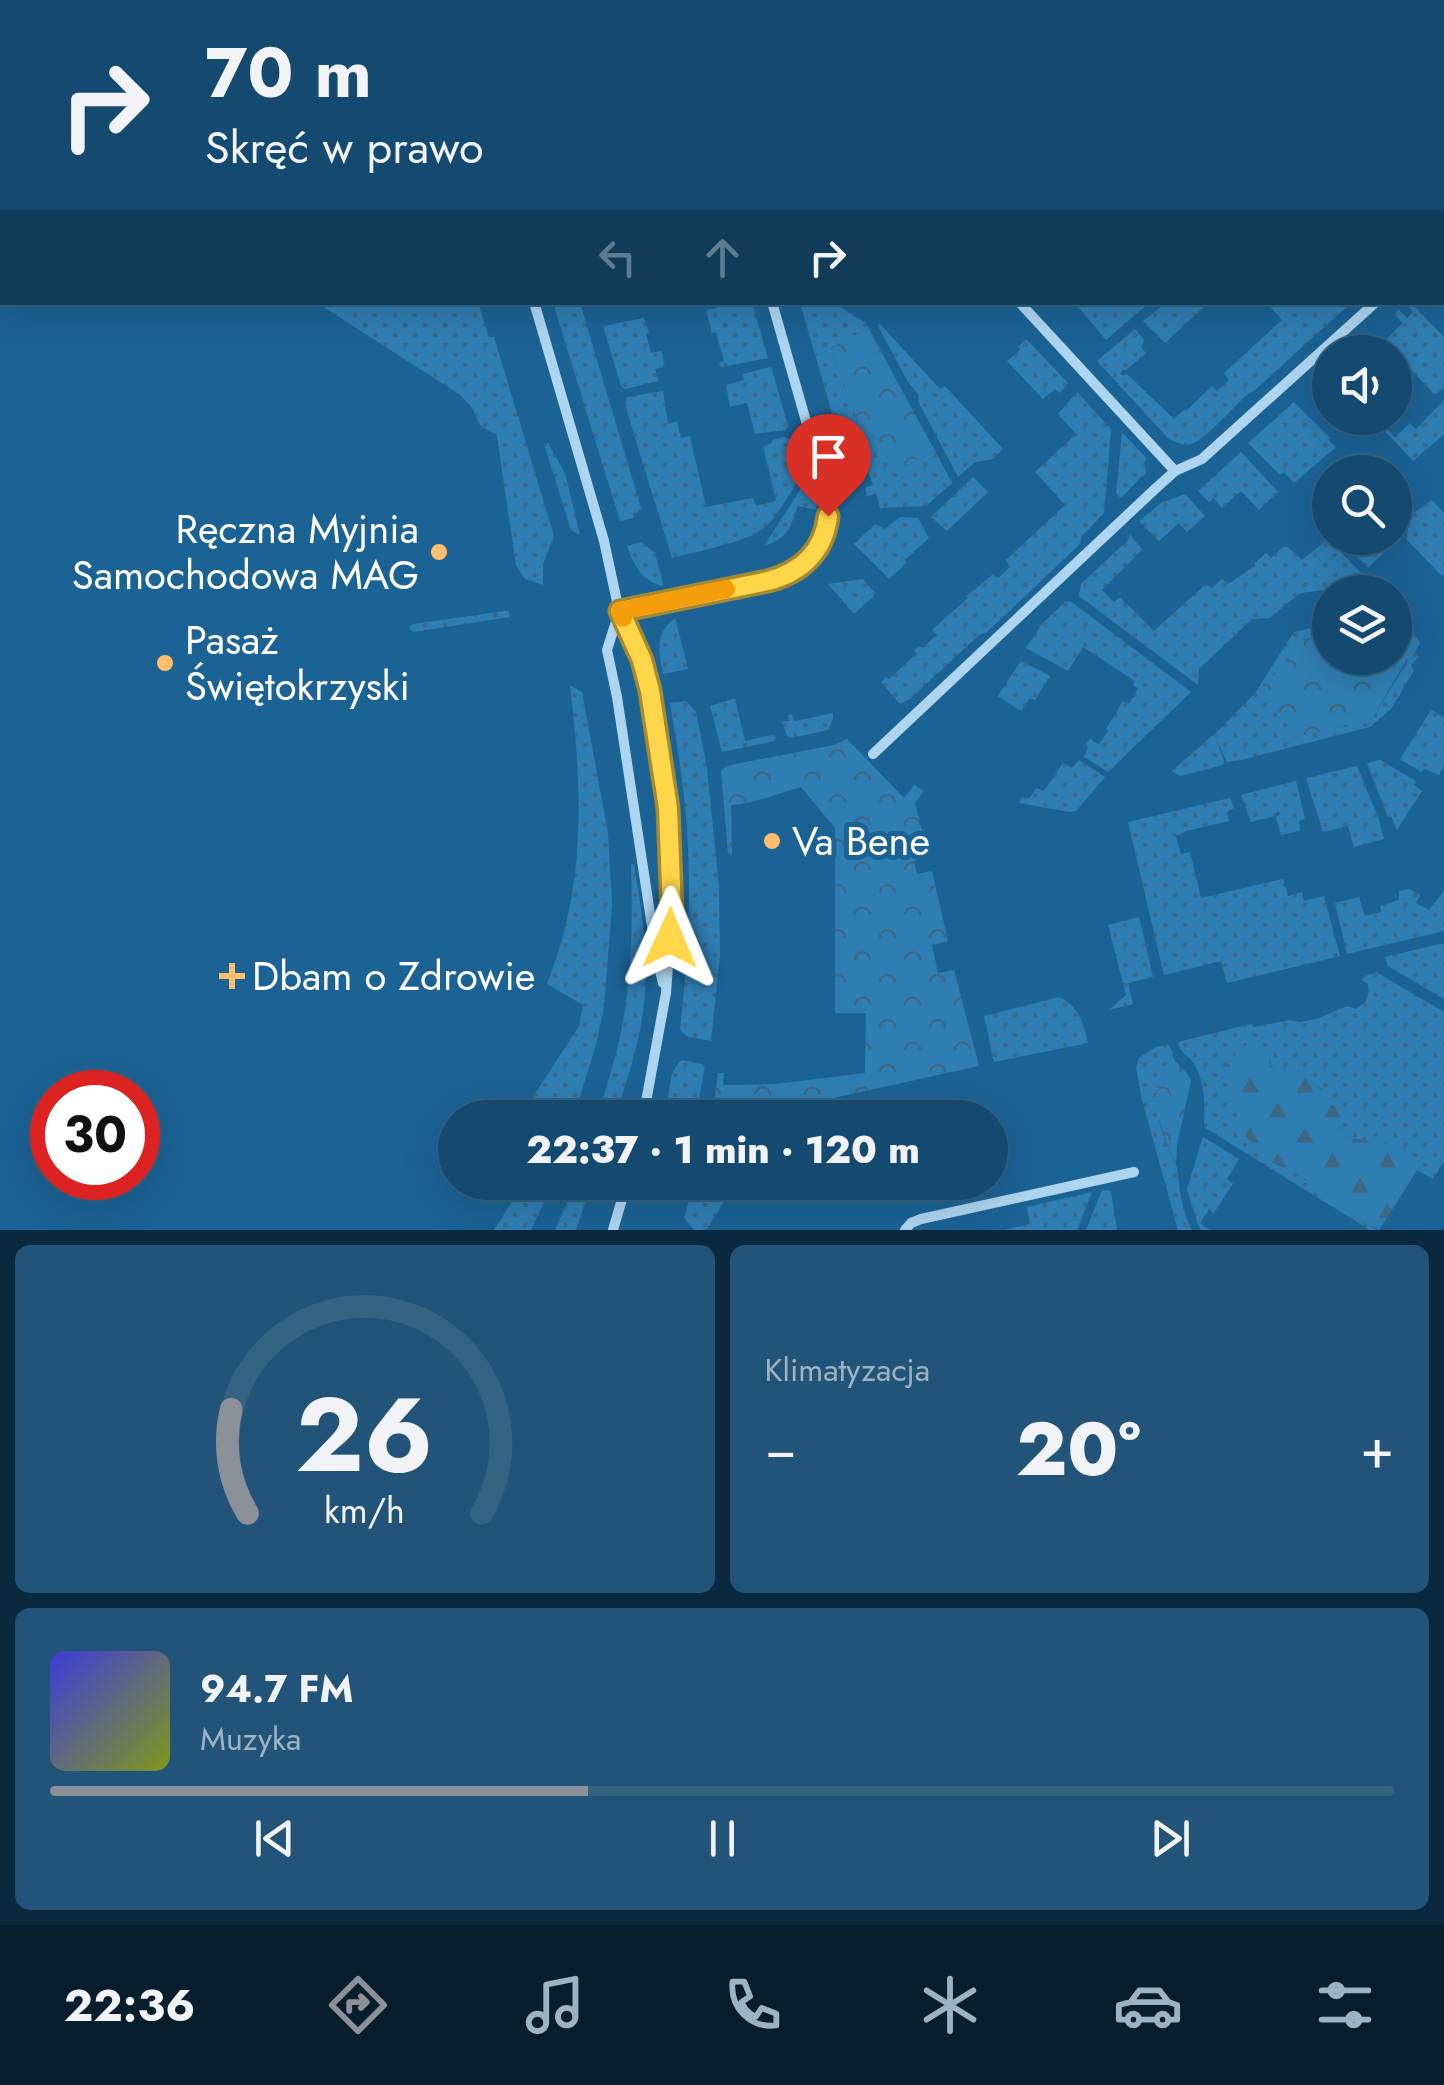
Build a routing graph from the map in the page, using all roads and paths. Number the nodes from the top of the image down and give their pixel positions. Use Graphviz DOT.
graph roads {
  1 [pos="535,305"];
  2 [pos="773,305"];
  3 [pos="1022,305"];
  4 [pos="1373,305"];
  5 [pos="1175,471"];
  6 [pos="620,611"];
  7 [pos="874,754"];
  8 [pos="666,993"];
  9 [pos="647,1100"];
  10 [pos="1134,1172"];
  11 [pos="622,1200"];
  12 [pos="614,1230"];
  13 [pos="905,1230"];
  1 -- 6 [label="street"];
  2 -- 6 [label="street"];
  3 -- 5 [label="street"];
  4 -- 5 [label="street"];
  5 -- 7 [label="street"];
  6 -- 8 [label="street"];
  6 -- 8 [label="street"];
  8 -- 9 [label="street"];
  10 -- 13 [label="street"];
  11 -- 12 [label="street"];
}
